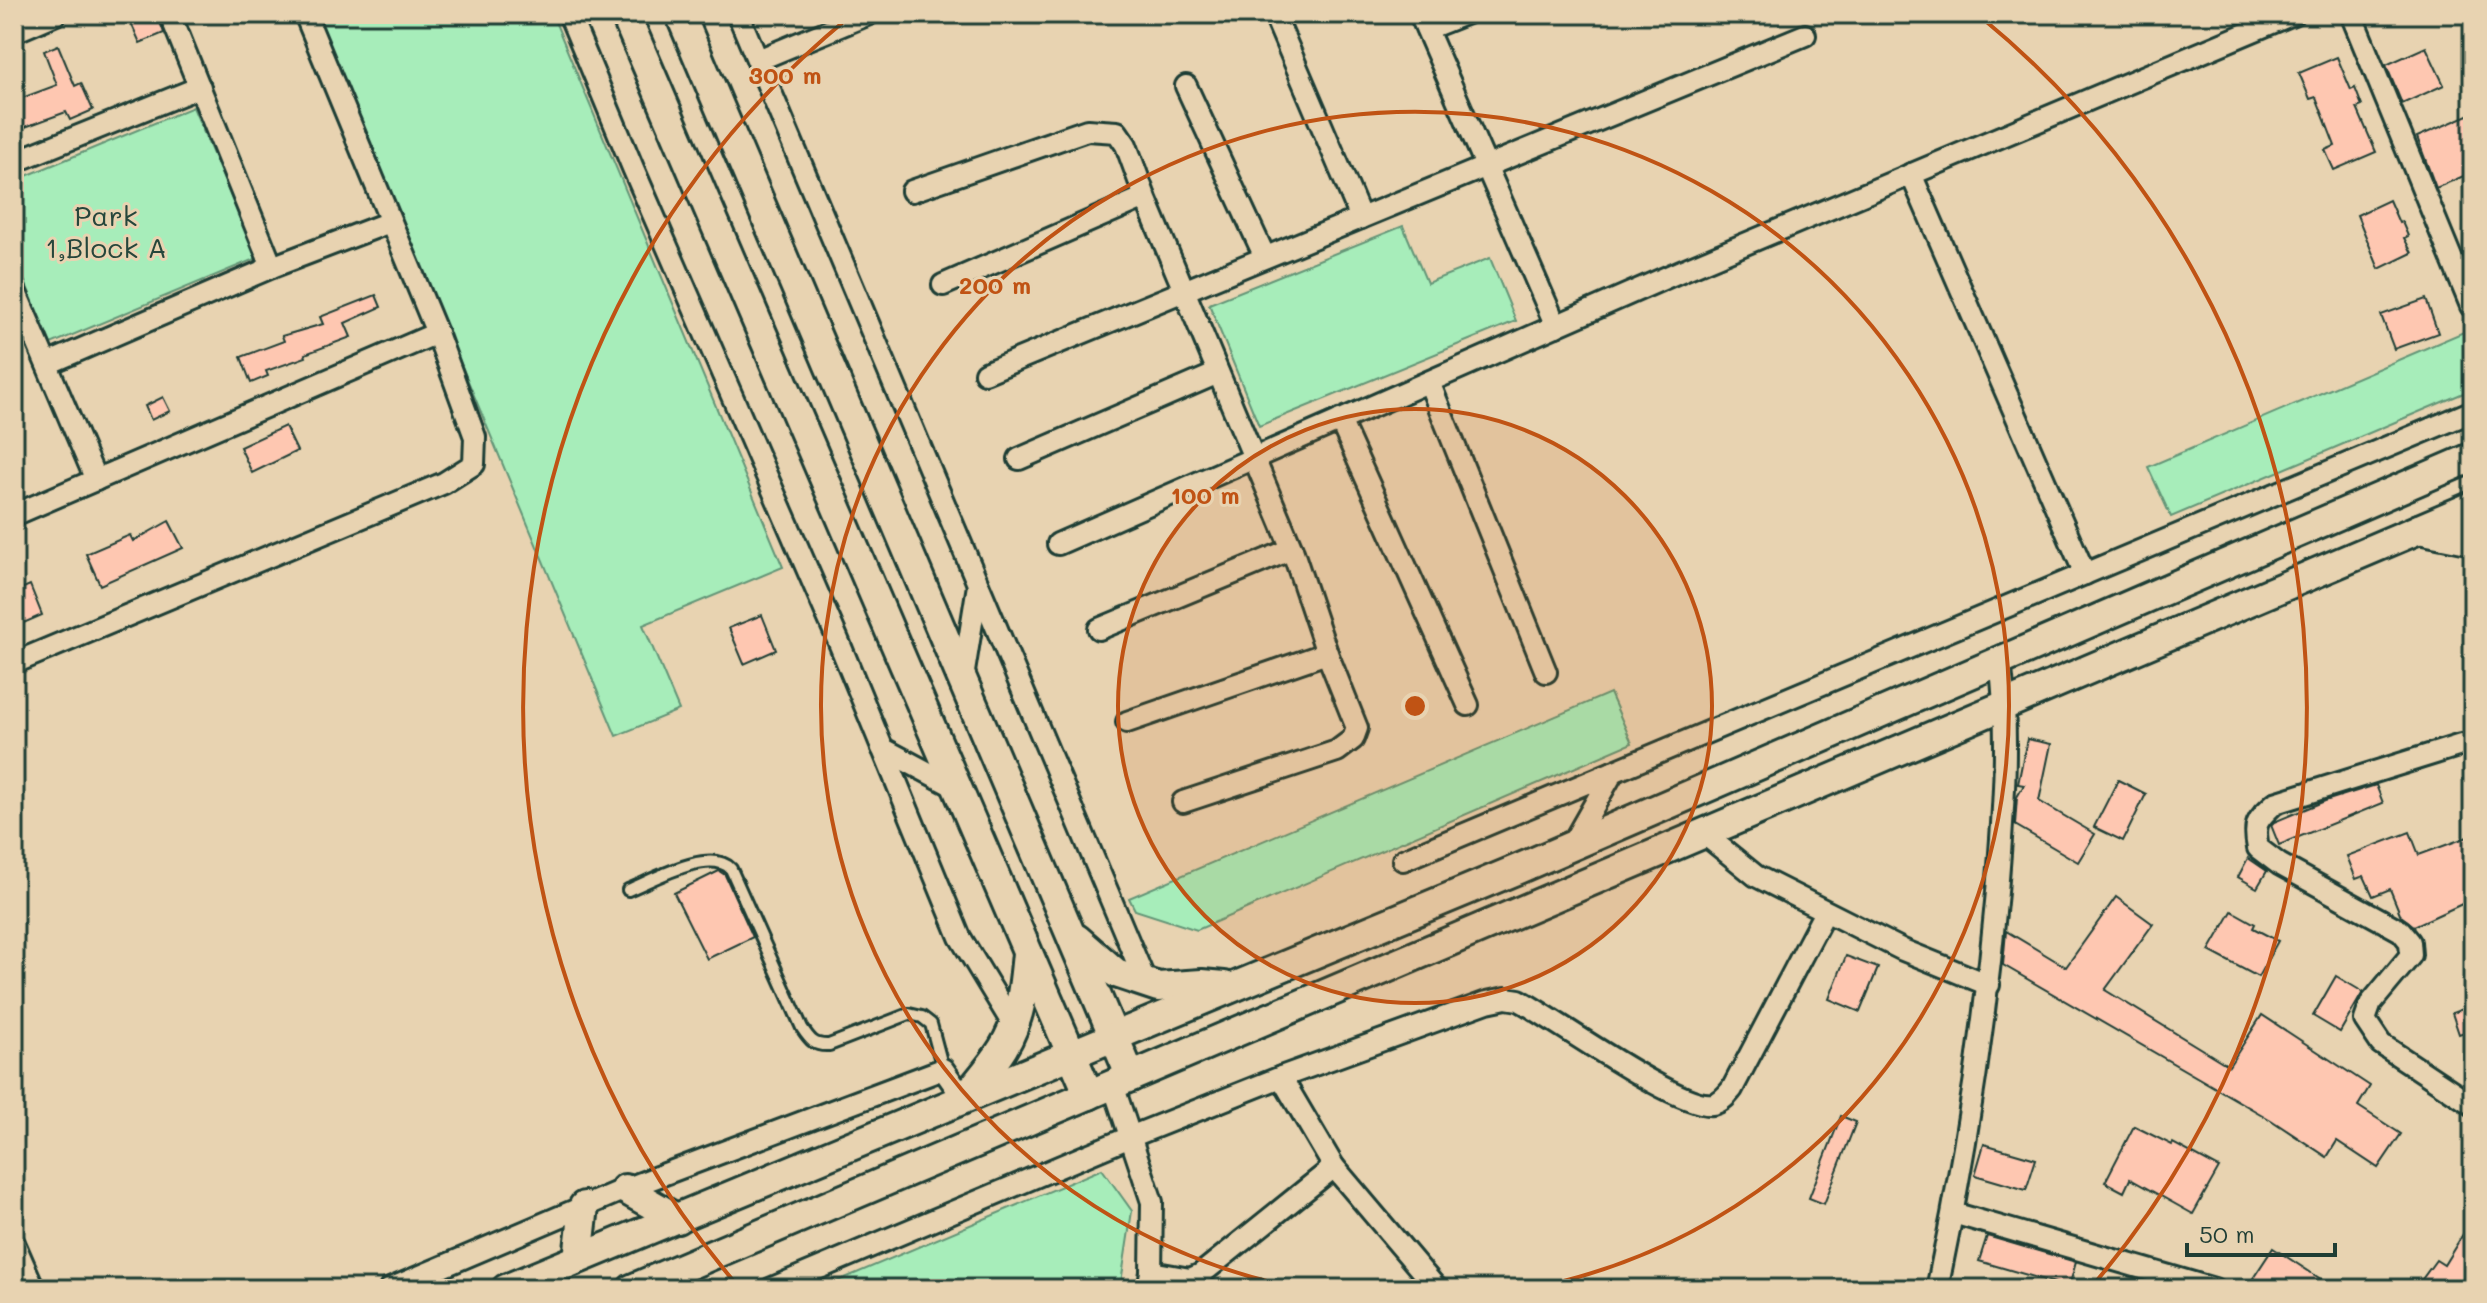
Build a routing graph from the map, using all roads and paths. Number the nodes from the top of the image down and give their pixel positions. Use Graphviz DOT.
graph roads {
  1 [pos="56,14"];
  2 [pos="170,14"];
  3 [pos="305,14"];
  4 [pos="569,14"];
  5 [pos="625,14"];
  6 [pos="680,14"];
  7 [pos="738,14"];
  8 [pos="869,14"];
  9 [pos="1274,14"];
  10 [pos="1465,14"];
  11 [pos="2293,14"];
  12 [pos="2351,14"];
  13 [pos="1424,22"];
  14 [pos="14,32"];
  15 [pos="1805,35"];
  16 [pos="758,60"];
  17 [pos="1186,86"];
  18 [pos="200,87"];
  19 [pos="14,162"];
  20 [pos="1487,166"];
  21 [pos="1911,174"];
  22 [pos="912,191"];
  23 [pos="1145,197"];
  24 [pos="1361,218"];
  25 [pos="390,222"];
  26 [pos="1265,257"];
  27 [pos="272,267"];
  28 [pos="943,285"];
  29 [pos="14,288"];
  30 [pos="1184,291"];
  31 [pos="2471,306"];
  32 [pos="1556,326"];
  33 [pos="437,333"];
  34 [pos="47,364"];
  35 [pos="985,373"];
  36 [pos="1218,373"];
  37 [pos="1429,382"];
  38 [pos="2473,411"];
  39 [pos="1340,420"];
  40 [pos="2473,457"];
  41 [pos="1019,459"];
  42 [pos="1253,459"];
  43 [pos="96,480"];
  44 [pos="2473,506"];
  45 [pos="14,515"];
  46 [pos="2419,529"];
  47 [pos="2473,540"];
  48 [pos="1058,544"];
  49 [pos="1292,549"];
  50 [pos="2085,574"];
  51 [pos="978,585"];
  52 [pos="1099,629"];
  53 [pos="1327,653"];
  54 [pos="2000,661"];
  55 [pos="14,663"];
  56 [pos="1546,672"];
  57 [pos="963,678"];
  58 [pos="2006,704"];
  59 [pos="1468,705"];
  60 [pos="1127,722"];
  61 [pos="2473,747"];
  62 [pos="882,748"];
  63 [pos="1613,772"];
  64 [pos="957,788"];
  65 [pos="1183,802"];
  66 [pos="1703,833"];
  67 [pos="1571,846"];
  68 [pos="1403,860"];
  69 [pos="628,890"];
  70 [pos="1825,912"];
  71 [pos="1070,933"];
  72 [pos="1027,950"];
  73 [pos="1146,983"];
  74 [pos="1989,985"];
  75 [pos="1235,986"];
  76 [pos="1014,1026"];
  77 [pos="1114,1036"];
  78 [pos="1072,1054"];
  79 [pos="943,1069"];
  80 [pos="1281,1077"];
  81 [pos="1111,1085"];
  82 [pos="964,1099"];
  83 [pos="2473,1105"];
  84 [pos="1130,1137"];
  85 [pos="1334,1167"];
  86 [pos="625,1189"];
  87 [pos="584,1206"];
  88 [pos="1953,1213"];
  89 [pos="677,1219"];
  90 [pos="14,1243"];
  91 [pos="581,1257"];
  92 [pos="1150,1281"];
  93 [pos="34,1289"];
  94 [pos="390,1289"];
  95 [pos="506,1289"];
  96 [pos="632,1289"];
  97 [pos="770,1289"];
  98 [pos="1437,1289"];
  99 [pos="1937,1289"];
  100 [pos="2214,1289"];
  1 -- 14 [label="street"];
  2 -- 18 [label="street"];
  3 -- 25 [label="street"];
  4 -- 62 [label="street"];
  5 -- 64 [label="street"];
  6 -- 57 [label="street"];
  7 -- 16 [label="street"];
  8 -- 16 [label="street"];
  9 -- 24 [label="street"];
  10 -- 13 [label="street"];
  11 -- 21 [label="street"];
  12 -- 31 [label="street"];
  13 -- 20 [label="street"];
  15 -- 20 [label="street"];
  16 -- 51 [label="street"];
  17 -- 26 [label="street"];
  18 -- 19 [label="street"];
  18 -- 27 [label="street"];
  20 -- 24 [label="street"];
  20 -- 32 [label="street"];
  21 -- 32 [label="street"];
  21 -- 50 [label="street"];
  22 -- 23 [label="street"];
  23 -- 28 [label="street"];
  23 -- 30 [label="street"];
  24 -- 26 [label="street"];
  25 -- 27 [label="street"];
  25 -- 33 [label="street"];
  26 -- 30 [label="street"];
  27 -- 34 [label="street"];
  29 -- 34 [label="street"];
  30 -- 35 [label="street"];
  30 -- 36 [label="street"];
  32 -- 37 [label="street"];
  33 -- 43 [label="street"];
  33 -- 55 [label="street"];
  34 -- 43 [label="street"];
  36 -- 41 [label="street"];
  36 -- 42 [label="street"];
  37 -- 39 [label="street"];
  37 -- 56 [label="street"];
  38 -- 50 [label="street"];
  39 -- 42 [label="street"];
  39 -- 59 [label="street"];
  40 -- 54 [label="street"];
  42 -- 48 [label="street"];
  42 -- 49 [label="street"];
  43 -- 45 [label="street"];
  44 -- 46 [label="street"];
  46 -- 47 [label="street"];
  46 -- 58 [label="street"];
  49 -- 52 [label="street"];
  49 -- 53 [label="street"];
  50 -- 63 [label="street"];
  51 -- 57 [label="street"];
  51 -- 73 [label="street"];
  53 -- 60 [label="street"];
  53 -- 65 [label="street"];
  54 -- 58 [label="street"];
  54 -- 67 [label="street"];
  57 -- 71 [label="street"];
  58 -- 66 [label="street"];
  58 -- 74 [label="street"];
  61 -- 83 [label="street"];
  62 -- 64 [label="street"];
  62 -- 76 [label="street"];
  63 -- 67 [label="street"];
  63 -- 68 [label="street"];
  64 -- 72 [label="street"];
  66 -- 70 [label="street"];
  66 -- 81 [label="street"];
  67 -- 75 [label="street"];
  69 -- 79 [label="lane"];
  70 -- 74 [label="street"];
  70 -- 80 [label="street"];
  71 -- 73 [label="street"];
  71 -- 77 [label="street"];
  72 -- 76 [label="street"];
  72 -- 78 [label="street"];
  73 -- 75 [label="street"];
  74 -- 88 [label="street"];
  75 -- 77 [label="street"];
  76 -- 82 [label="street"];
  77 -- 78 [label="street"];
  77 -- 81 [label="street"];
  78 -- 81 [label="street"];
  78 -- 82 [label="street"];
  79 -- 82 [label="street"];
  79 -- 86 [label="street"];
  80 -- 84 [label="street"];
  80 -- 85 [label="street"];
  81 -- 84 [label="street"];
  81 -- 96 [label="street"];
  82 -- 89 [label="street"];
  84 -- 92 [label="street"];
  84 -- 97 [label="street"];
  85 -- 92 [label="street"];
  85 -- 98 [label="street"];
  86 -- 87 [label="street"];
  86 -- 89 [label="street"];
  87 -- 91 [label="street"];
  87 -- 94 [label="street"];
  88 -- 99 [label="street"];
  88 -- 100 [label="street"];
  89 -- 91 [label="street"];
  90 -- 93 [label="street"];
  91 -- 95 [label="street"];
}
